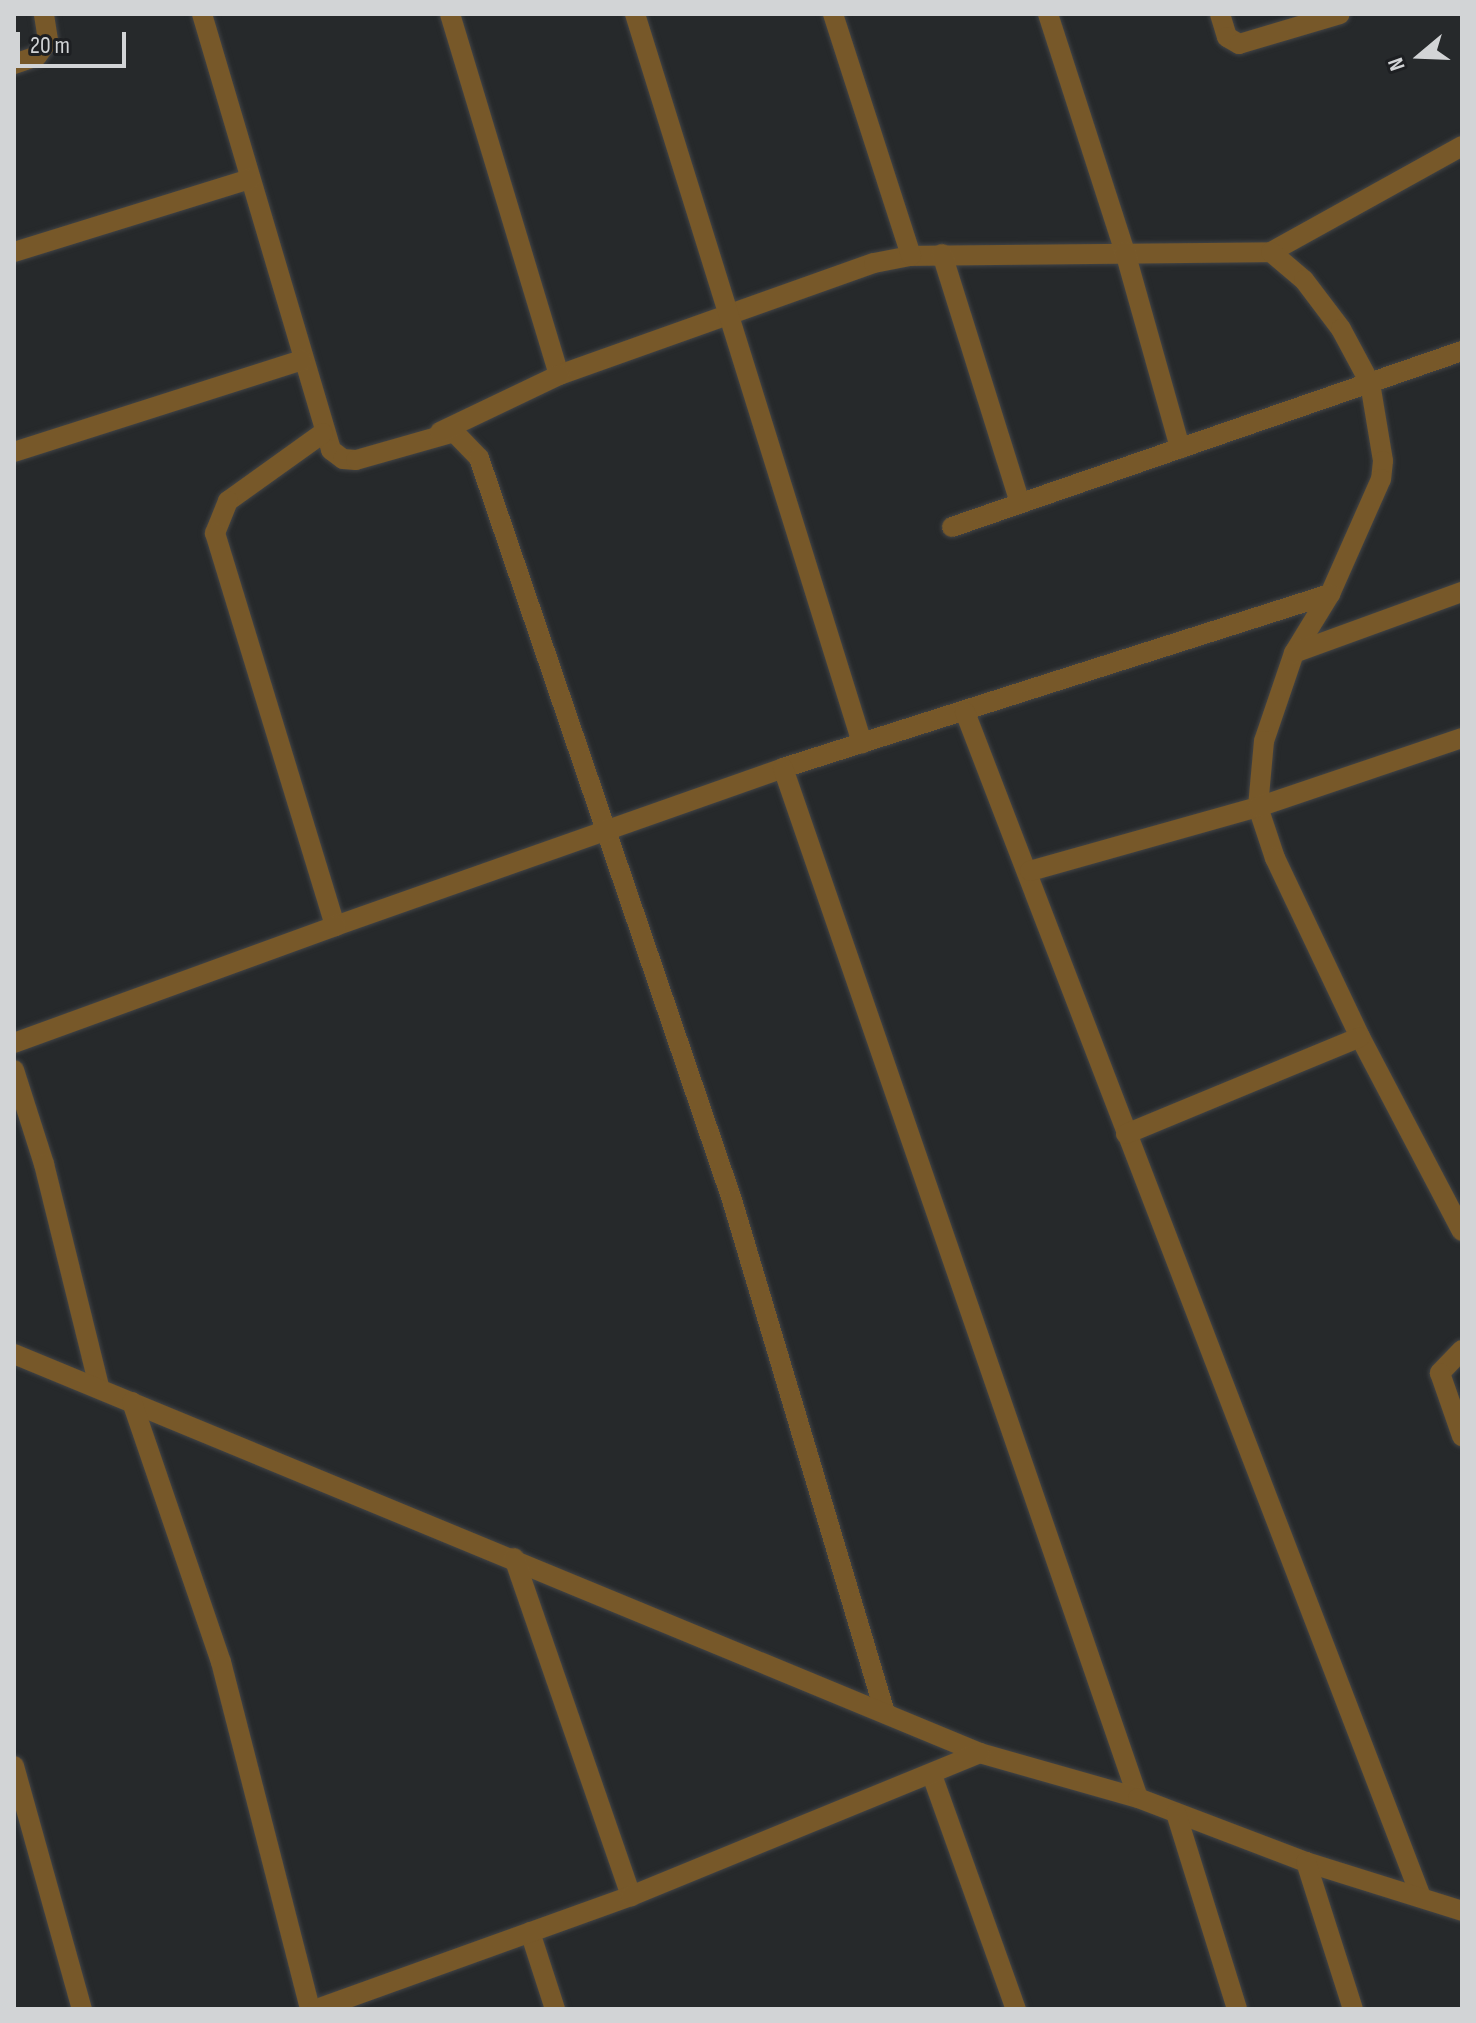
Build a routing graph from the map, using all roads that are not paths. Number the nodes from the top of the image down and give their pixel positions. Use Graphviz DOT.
graph roads {
  1 [pos="44,14"];
  2 [pos="202,14"];
  3 [pos="450,14"];
  4 [pos="635,14"];
  5 [pos="833,14"];
  6 [pos="1048,14"];
  7 [pos="1220,14"];
  8 [pos="1340,14"];
  9 [pos="14,64"];
  10 [pos="1462,146"];
  11 [pos="250,179"];
  12 [pos="14,252"];
  13 [pos="1125,252"];
  14 [pos="1271,252"];
  15 [pos="942,254"];
  16 [pos="911,256"];
  17 [pos="727,313"];
  18 [pos="1462,351"];
  19 [pos="302,360"];
  20 [pos="559,375"];
  21 [pos="1370,383"];
  22 [pos="323,433"];
  23 [pos="435,435"];
  24 [pos="1180,448"];
  25 [pos="14,452"];
  26 [pos="1020,503"];
  27 [pos="952,527"];
  28 [pos="1462,592"];
  29 [pos="1330,594"];
  30 [pos="1294,653"];
  31 [pos="965,712"];
  32 [pos="1462,738"];
  33 [pos="862,743"];
  34 [pos="783,768"];
  35 [pos="1258,807"];
  36 [pos="604,835"];
  37 [pos="1030,871"];
  38 [pos="335,926"];
  39 [pos="1360,1037"];
  40 [pos="14,1043"];
  41 [pos="14,1070"];
  42 [pos="1126,1134"];
  43 [pos="1462,1231"];
  44 [pos="1462,1350"];
  45 [pos="14,1354"];
  46 [pos="99,1387"];
  47 [pos="132,1402"];
  48 [pos="1462,1436"];
  49 [pos="514,1558"];
  50 [pos="885,1713"];
  51 [pos="980,1753"];
  52 [pos="14,1766"];
  53 [pos="932,1775"];
  54 [pos="1138,1798"];
  55 [pos="1176,1813"];
  56 [pos="1306,1862"];
  57 [pos="631,1896"];
  58 [pos="1421,1897"];
  59 [pos="1462,1911"];
  60 [pos="530,1932"];
  61 [pos="82,2009"];
  62 [pos="310,2009"];
  63 [pos="317,2009"];
  64 [pos="555,2009"];
  65 [pos="1016,2009"];
  66 [pos="1237,2009"];
  67 [pos="1353,2009"];
  1 -- 9 [label="street"];
  2 -- 11 [label="street"];
  3 -- 20 [label="street"];
  4 -- 17 [label="street"];
  5 -- 16 [label="street"];
  6 -- 13 [label="street"];
  7 -- 8 [label="street"];
  10 -- 14 [label="street"];
  11 -- 12 [label="street"];
  11 -- 19 [label="street"];
  13 -- 14 [label="street"];
  13 -- 15 [label="street"];
  13 -- 24 [label="street"];
  14 -- 21 [label="street"];
  15 -- 16 [label="street"];
  15 -- 26 [label="street"];
  16 -- 17 [label="street"];
  17 -- 20 [label="street"];
  17 -- 33 [label="street"];
  18 -- 21 [label="street"];
  19 -- 22 [label="street"];
  19 -- 25 [label="street"];
  20 -- 23 [label="street"];
  21 -- 24 [label="street"];
  21 -- 29 [label="street"];
  22 -- 23 [label="street"];
  22 -- 38 [label="street"];
  23 -- 36 [label="street"];
  24 -- 26 [label="street"];
  26 -- 27 [label="street"];
  28 -- 30 [label="street"];
  29 -- 30 [label="street"];
  29 -- 31 [label="street"];
  30 -- 35 [label="street"];
  31 -- 33 [label="street"];
  31 -- 37 [label="street"];
  32 -- 35 [label="street"];
  33 -- 34 [label="street"];
  34 -- 36 [label="street"];
  34 -- 54 [label="street"];
  35 -- 37 [label="street"];
  35 -- 39 [label="street"];
  36 -- 38 [label="street"];
  36 -- 50 [label="street"];
  37 -- 42 [label="street"];
  38 -- 40 [label="street"];
  39 -- 42 [label="street"];
  39 -- 43 [label="street"];
  41 -- 46 [label="street"];
  42 -- 58 [label="street"];
  44 -- 48 [label="street"];
  45 -- 46 [label="street"];
  46 -- 47 [label="street"];
  47 -- 49 [label="street"];
  47 -- 62 [label="street"];
  49 -- 50 [label="street"];
  49 -- 57 [label="street"];
  50 -- 51 [label="street"];
  51 -- 53 [label="street"];
  51 -- 54 [label="street"];
  52 -- 61 [label="street"];
  53 -- 57 [label="street"];
  53 -- 65 [label="street"];
  54 -- 55 [label="street"];
  55 -- 56 [label="street"];
  55 -- 66 [label="street"];
  56 -- 58 [label="street"];
  56 -- 67 [label="street"];
  57 -- 60 [label="street"];
  58 -- 59 [label="street"];
  60 -- 63 [label="street"];
  60 -- 64 [label="street"];
}
